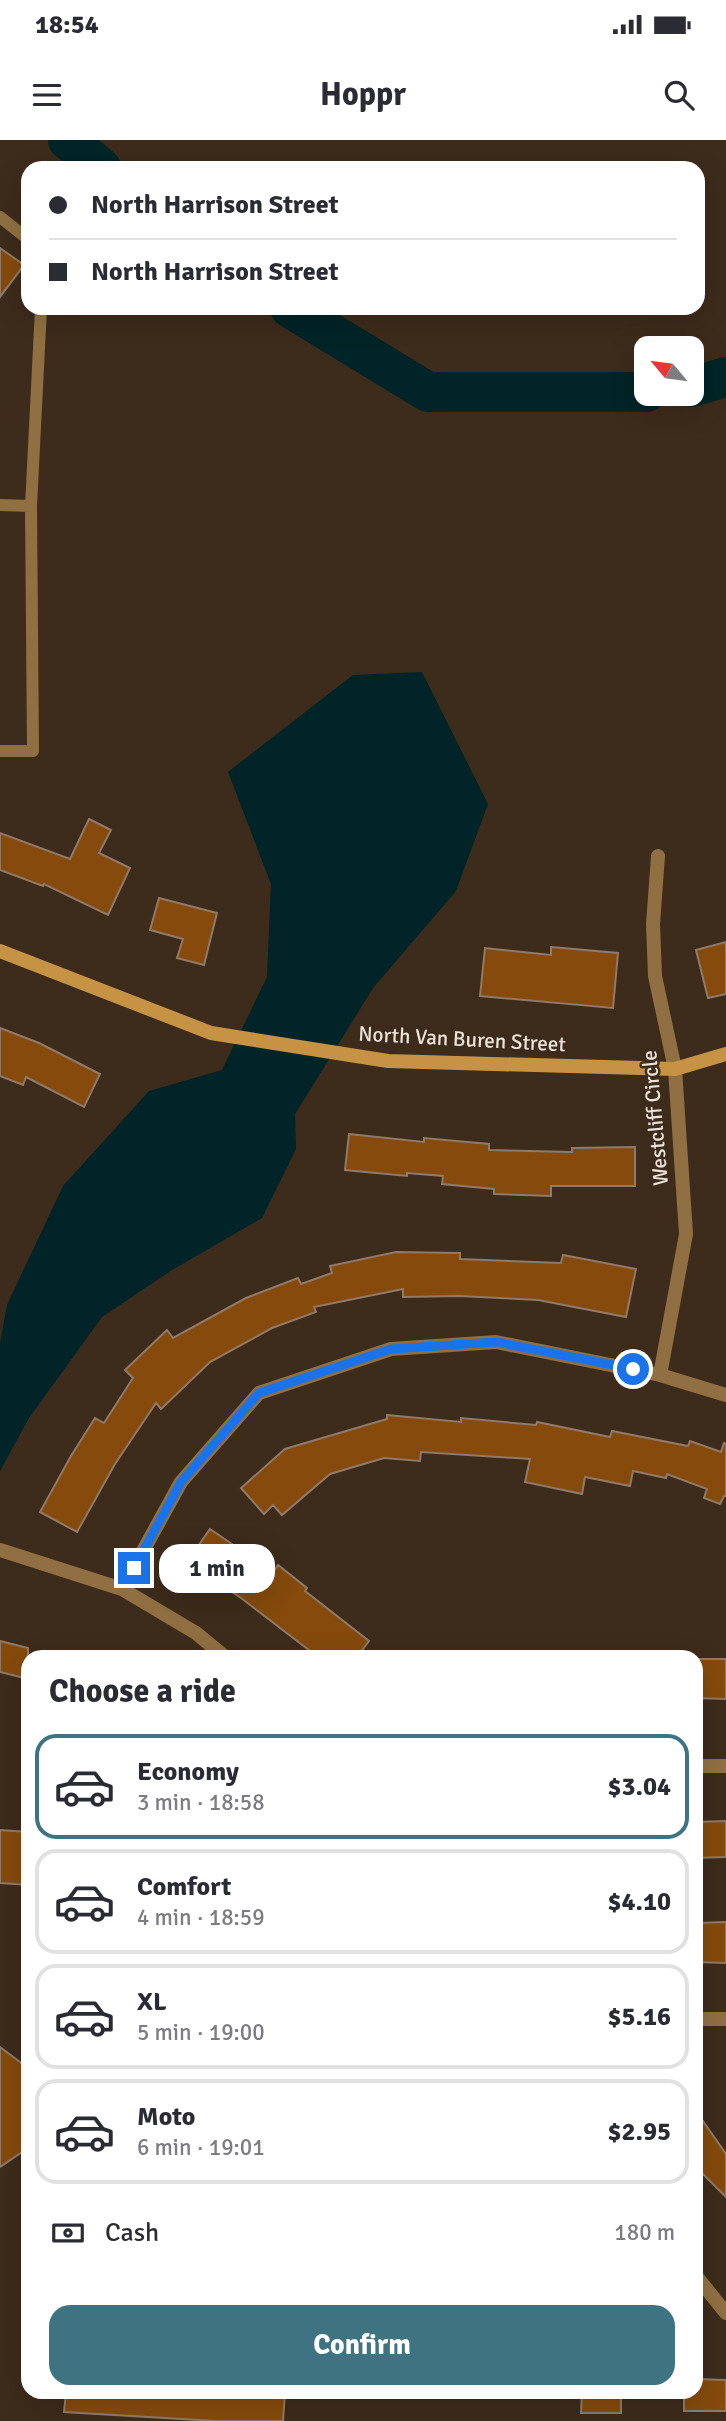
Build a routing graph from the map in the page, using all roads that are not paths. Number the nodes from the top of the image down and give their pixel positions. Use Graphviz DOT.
graph roads {
  1 [pos="0,217"];
  2 [pos="21,234"];
  3 [pos="41,315"];
  4 [pos="0,505"];
  5 [pos="31,506"];
  6 [pos="0,751"];
  7 [pos="658,856"];
  8 [pos="0,951"];
  9 [pos="726,1055"];
  10 [pos="675,1069"];
  11 [pos="660,1375"];
  12 [pos="726,1395"];
  13 [pos="0,1550"];
  14 [pos="122,1589"];
  15 [pos="217,1650"];
  16 [pos="703,1766"];
  17 [pos="726,1766"];
  18 [pos="703,2019"];
  19 [pos="726,2019"];
  20 [pos="703,2285"];
  21 [pos="726,2313"];
  1 -- 2 [label="lane"];
  3 -- 5 [label="lane"];
  4 -- 5 [label="lane"];
  5 -- 6 [label="lane"];
  7 -- 10 [label="street, Westcliff Circle"];
  8 -- 10 [label="street, North Van Buren Street"];
  9 -- 10 [label="street, North Van Buren Street"];
  10 -- 11 [label="street, Westcliff Circle"];
  11 -- 12 [label="street"];
  11 -- 14 [label="street"];
  13 -- 14 [label="street"];
  14 -- 15 [label="street"];
  16 -- 17 [label="street"];
  18 -- 19 [label="street"];
  20 -- 21 [label="street"];
}
